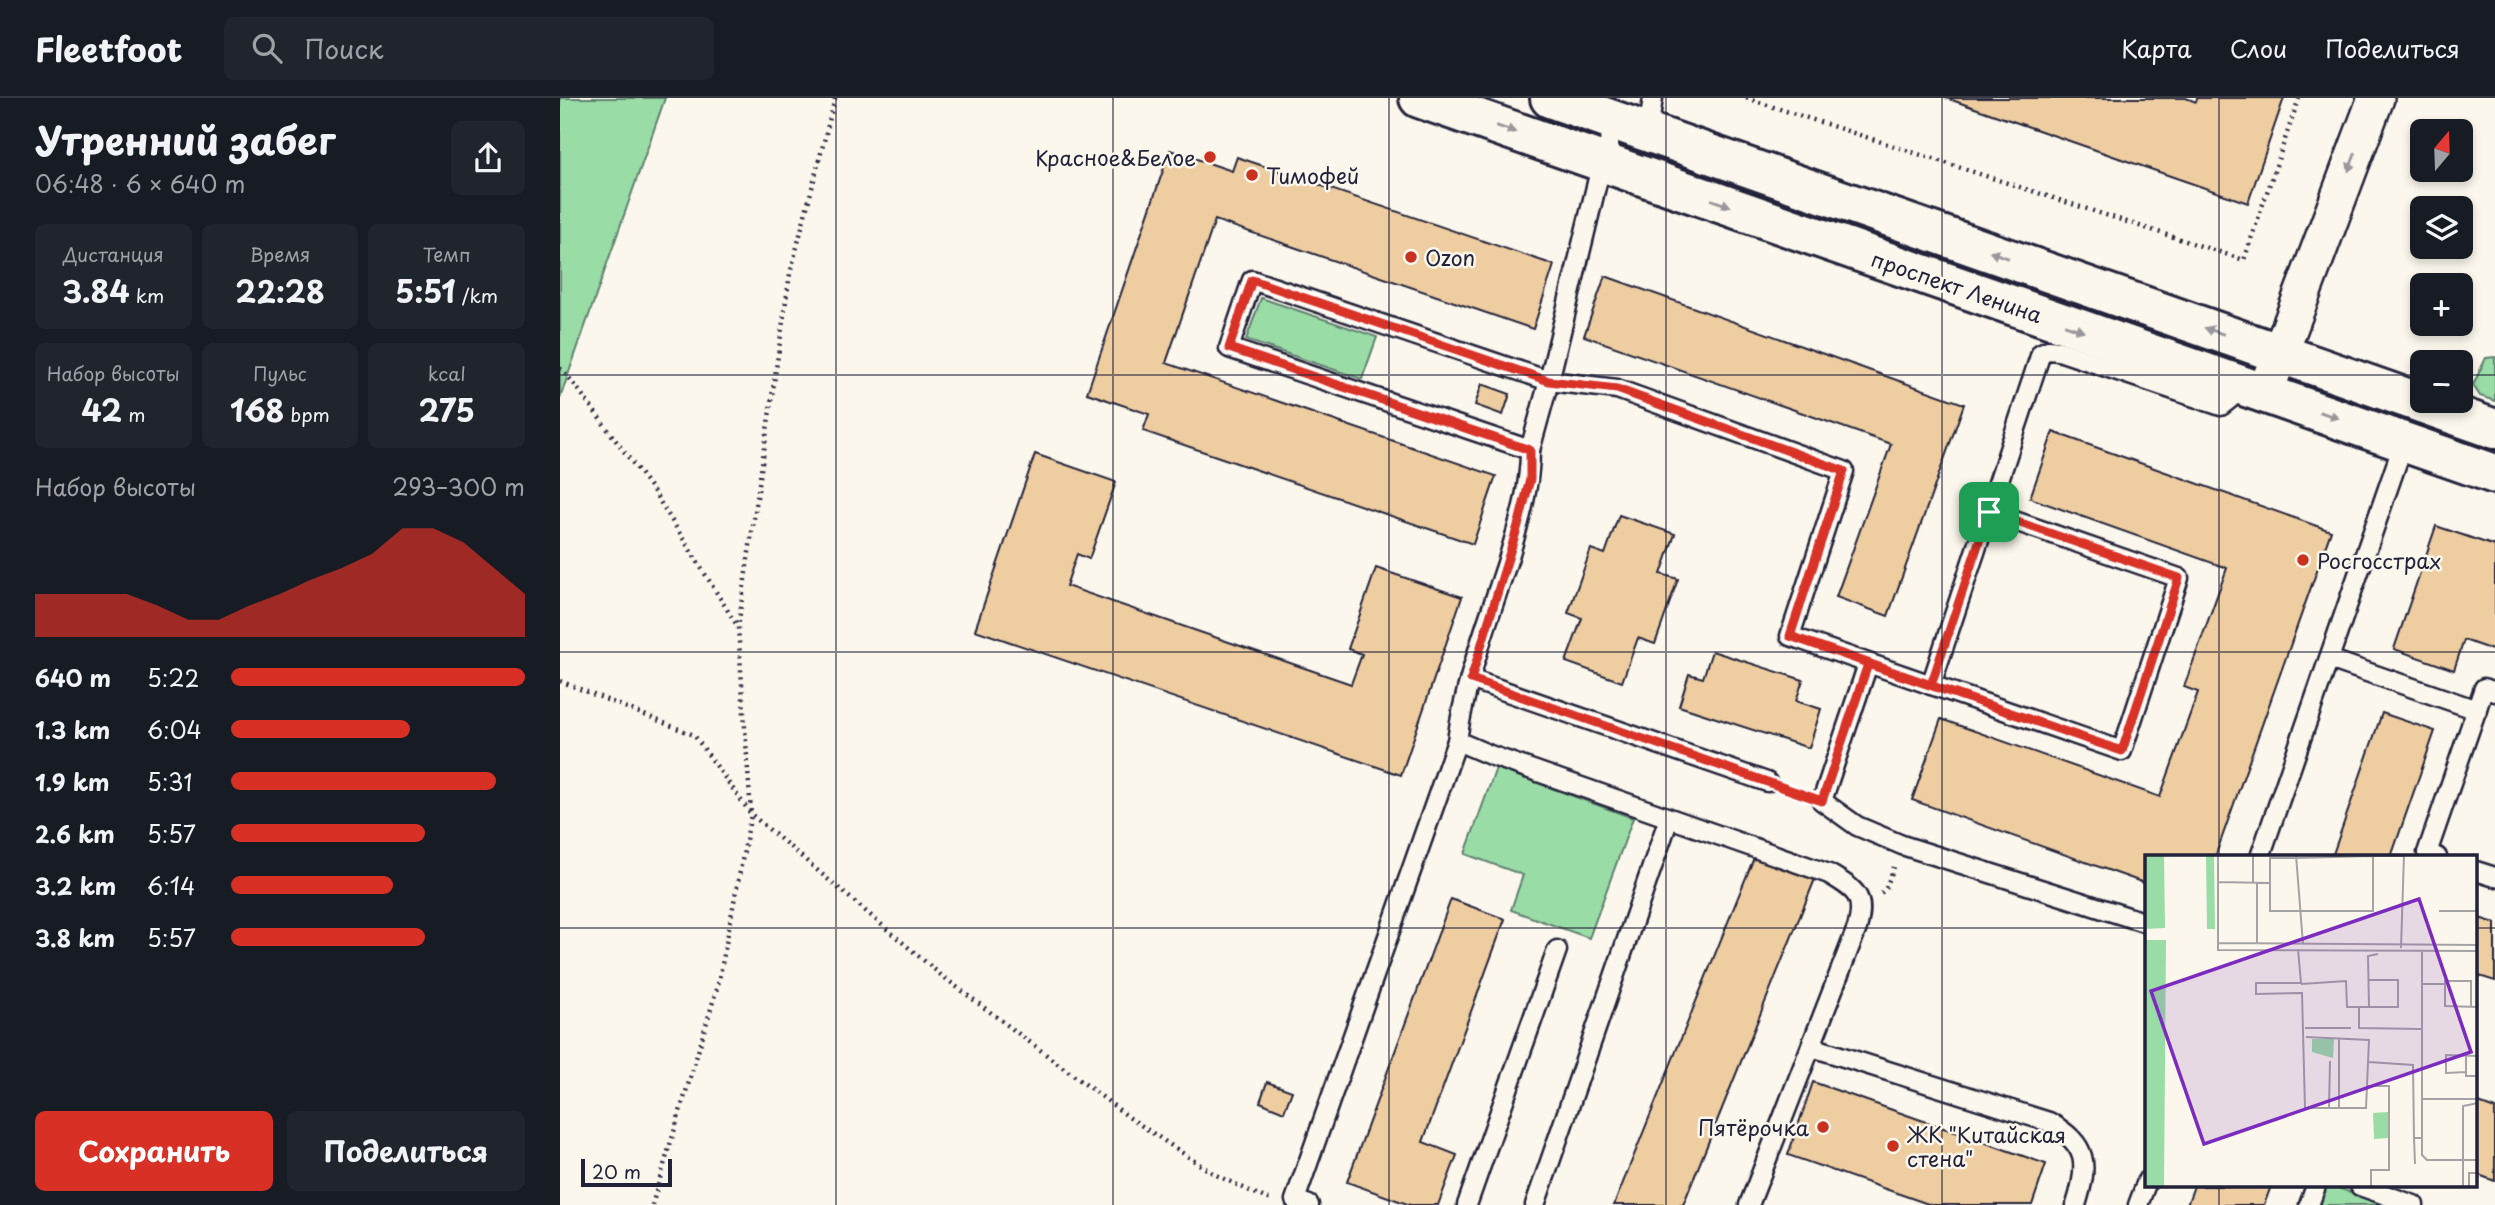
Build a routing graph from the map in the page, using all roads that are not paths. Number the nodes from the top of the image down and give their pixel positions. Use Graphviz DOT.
graph roads {
  1 [pos="1419,98"];
  2 [pos="1550,98"];
  3 [pos="2376,98"];
  4 [pos="1640,117"];
  5 [pos="1602,162"];
  6 [pos="2279,353"];
  7 [pos="1549,381"];
  8 [pos="2250,388"];
  9 [pos="2495,429"];
  10 [pos="2404,442"];
  11 [pos="1530,450"];
  12 [pos="2495,474"];
  13 [pos="1989,512"];
  14 [pos="2329,659"];
  15 [pos="1868,664"];
  16 [pos="1471,679"];
  17 [pos="1931,685"];
  18 [pos="2495,692"];
  19 [pos="2477,710"];
  20 [pos="1457,741"];
  21 [pos="1767,782"];
  22 [pos="1669,818"];
  23 [pos="2261,855"];
  24 [pos="2432,855"];
  25 [pos="2478,872"];
  26 [pos="2495,877"];
  27 [pos="2145,922"];
  28 [pos="1557,950"];
  29 [pos="1812,1047"];
  30 [pos="2145,1186"];
  31 [pos="2315,1188"];
  32 [pos="2366,1188"];
  33 [pos="1302,1203"];
  34 [pos="1756,1203"];
  35 [pos="1467,1205"];
  36 [pos="1535,1205"];
  37 [pos="2076,1205"];
  38 [pos="2138,1205"];
  39 [pos="2309,1205"];
  40 [pos="2414,1205"];
  1 -- 5 [label="main road, проспект Ленина, one-way"];
  2 -- 4 [label="main road, проспект Ленина"];
  3 -- 6 [label="street, one-way"];
  4 -- 5 [label="lane"];
  6 -- 4 [label="main road, проспект Ленина, one-way"];
  5 -- 7 [label="lane"];
  5 -- 8 [label="main road, проспект Ленина, one-way"];
  6 -- 8 [label="street"];
  6 -- 9 [label="main road, проспект Ленина"];
  7 -- 11 [label="lane"];
  7 -- 11 [label="lane"];
  7 -- 15 [label="lane"];
  8 -- 10 [label="main road, проспект Ленина, one-way"];
  8 -- 13 [label="lane"];
  10 -- 12 [label="main road, проспект Ленина"];
  10 -- 14 [label="lane"];
  11 -- 16 [label="lane"];
  13 -- 17 [label="lane"];
  13 -- 17 [label="lane"];
  14 -- 19 [label="lane"];
  14 -- 23 [label="lane"];
  15 -- 17 [label="lane"];
  15 -- 27 [label="lane"];
  16 -- 20 [label="lane"];
  16 -- 21 [label="lane"];
  18 -- 19 [label="lane"];
  19 -- 24 [label="lane"];
  20 -- 22 [label="lane"];
  20 -- 33 [label="lane"];
  22 -- 29 [label="lane"];
  22 -- 36 [label="lane"];
  25 -- 26 [label="lane"];
  28 -- 35 [label="lane"];
  29 -- 34 [label="lane"];
  29 -- 37 [label="lane"];
  30 -- 38 [label="lane"];
  31 -- 39 [label="lane"];
  32 -- 40 [label="lane"];
}
